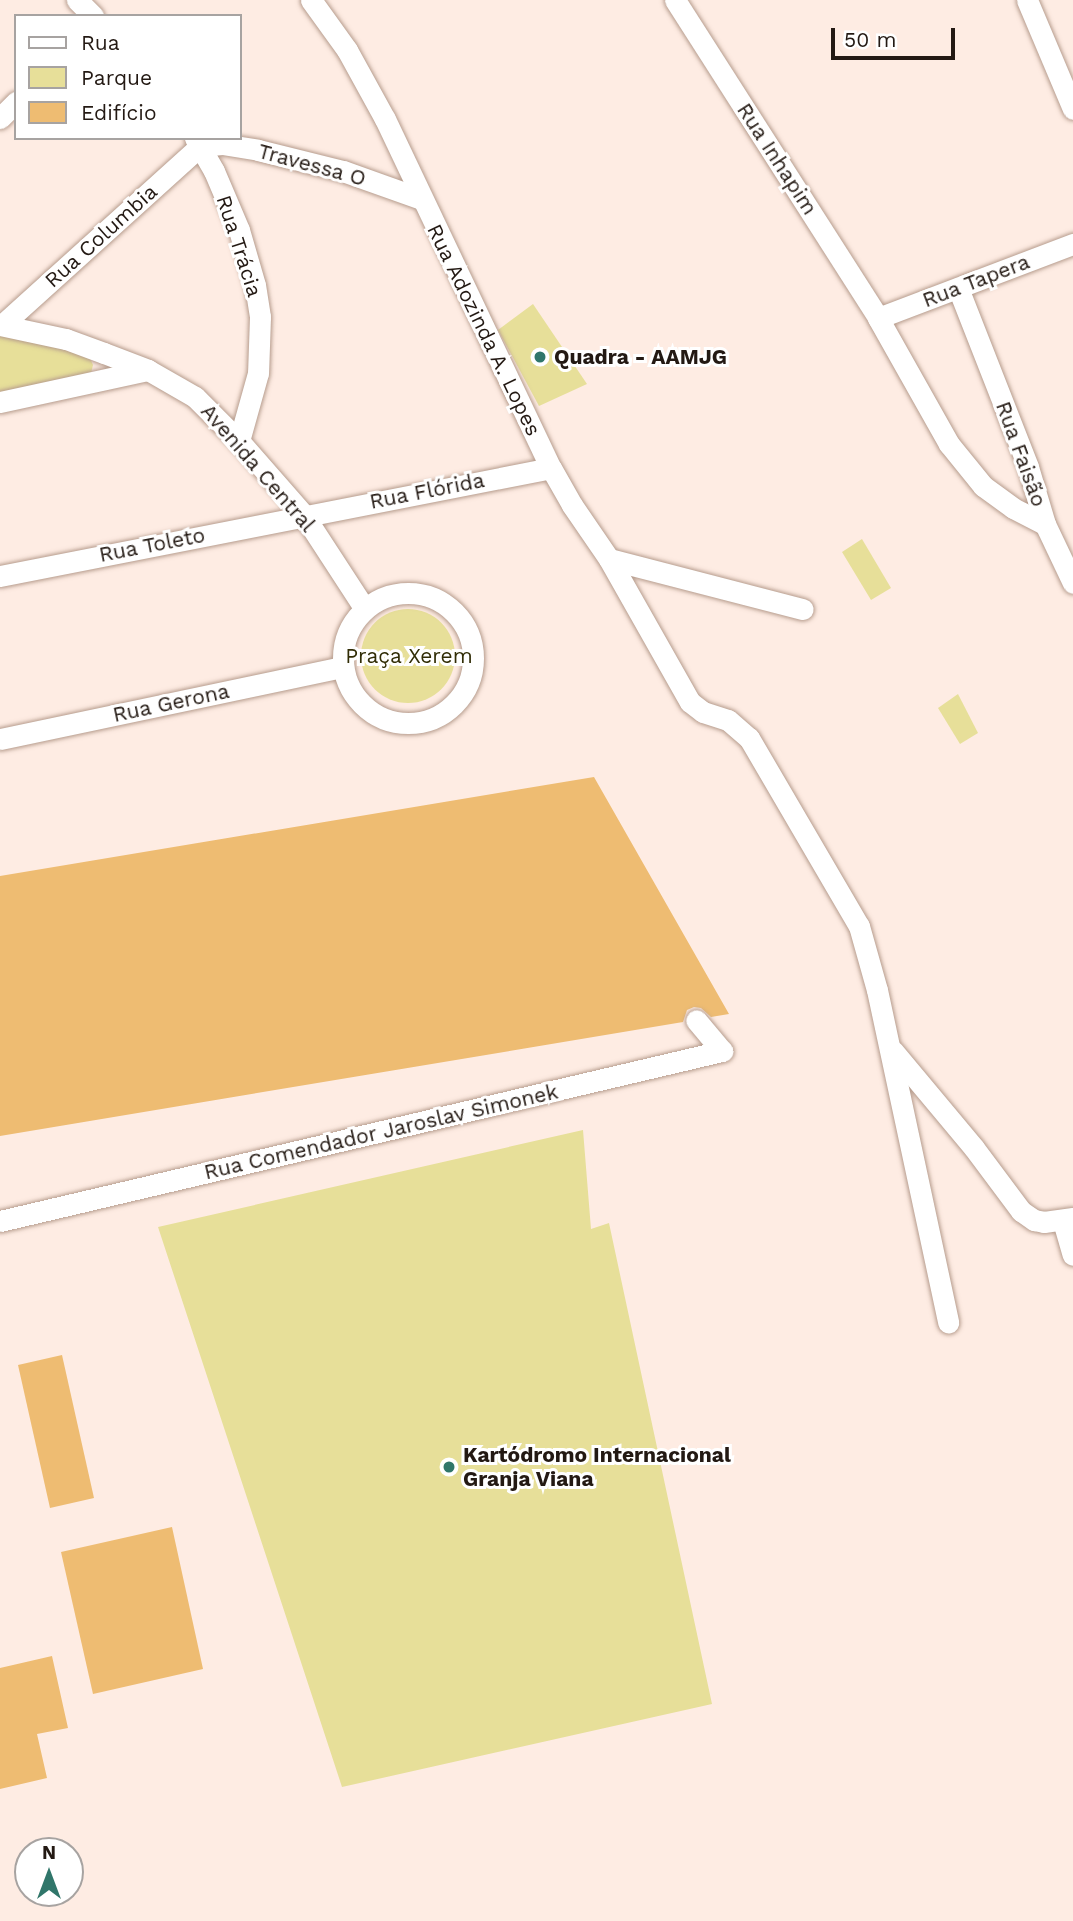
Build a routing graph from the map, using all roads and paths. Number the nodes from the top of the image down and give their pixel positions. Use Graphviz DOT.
graph roads {
  1 [pos="77,0"];
  2 [pos="312,0"];
  3 [pos="675,0"];
  4 [pos="1027,0"];
  5 [pos="91,14"];
  6 [pos="14,104"];
  7 [pos="1073,108"];
  8 [pos="0,118"];
  9 [pos="197,142"];
  10 [pos="421,199"];
  11 [pos="1073,244"];
  12 [pos="958,288"];
  13 [pos="878,318"];
  14 [pos="1,325"];
  15 [pos="148,370"];
  16 [pos="0,402"];
  17 [pos="239,441"];
  18 [pos="551,468"];
  19 [pos="303,514"];
  20 [pos="1045,524"];
  21 [pos="609,559"];
  22 [pos="0,576"];
  23 [pos="1073,583"];
  24 [pos="365,609"];
  25 [pos="803,609"];
  26 [pos="343,667"];
  27 [pos="0,739"];
  28 [pos="696,1020"];
  29 [pos="890,1049"];
  30 [pos="1068,1220"];
  31 [pos="0,1221"];
  32 [pos="1073,1255"];
  33 [pos="948,1322"];
  1 -- 5 [label="street"];
  2 -- 10 [label="street, Rua Adozinda A. Lopes"];
  3 -- 13 [label="street, Rua Inhapim"];
  4 -- 7 [label="street"];
  6 -- 8 [label="street"];
  9 -- 10 [label="street, Travessa O"];
  9 -- 14 [label="street, Rua Columbia"];
  9 -- 17 [label="street, Rua Trácia"];
  10 -- 18 [label="street, Rua Adozinda A. Lopes"];
  11 -- 12 [label="street, Rua Tapera"];
  12 -- 13 [label="street, Rua Tapera"];
  12 -- 20 [label="street, Rua Faisão"];
  13 -- 20 [label="street, Rua Faisão"];
  14 -- 15 [label="street, Avenida Central"];
  15 -- 16 [label="street"];
  15 -- 17 [label="street, Avenida Central"];
  17 -- 19 [label="street, Avenida Central"];
  18 -- 19 [label="street, Rua Flórida"];
  18 -- 21 [label="street, Rua Adozinda A. Lopes"];
  19 -- 22 [label="street, Rua Toleto"];
  19 -- 24 [label="street, Avenida Central"];
  20 -- 23 [label="street"];
  21 -- 25 [label="street"];
  21 -- 29 [label="street, Rua Adozinda A. Lopes"];
  24 -- 26 [label="street"];
  24 -- 26 [label="street"];
  26 -- 27 [label="street, Rua Gerona"];
  28 -- 31 [label="street, Rua Comendador Jaroslav Simonek"];
  29 -- 30 [label="street"];
  29 -- 33 [label="street, Rua Adozinda A. Lopes"];
  30 -- 32 [label="street"];
}
